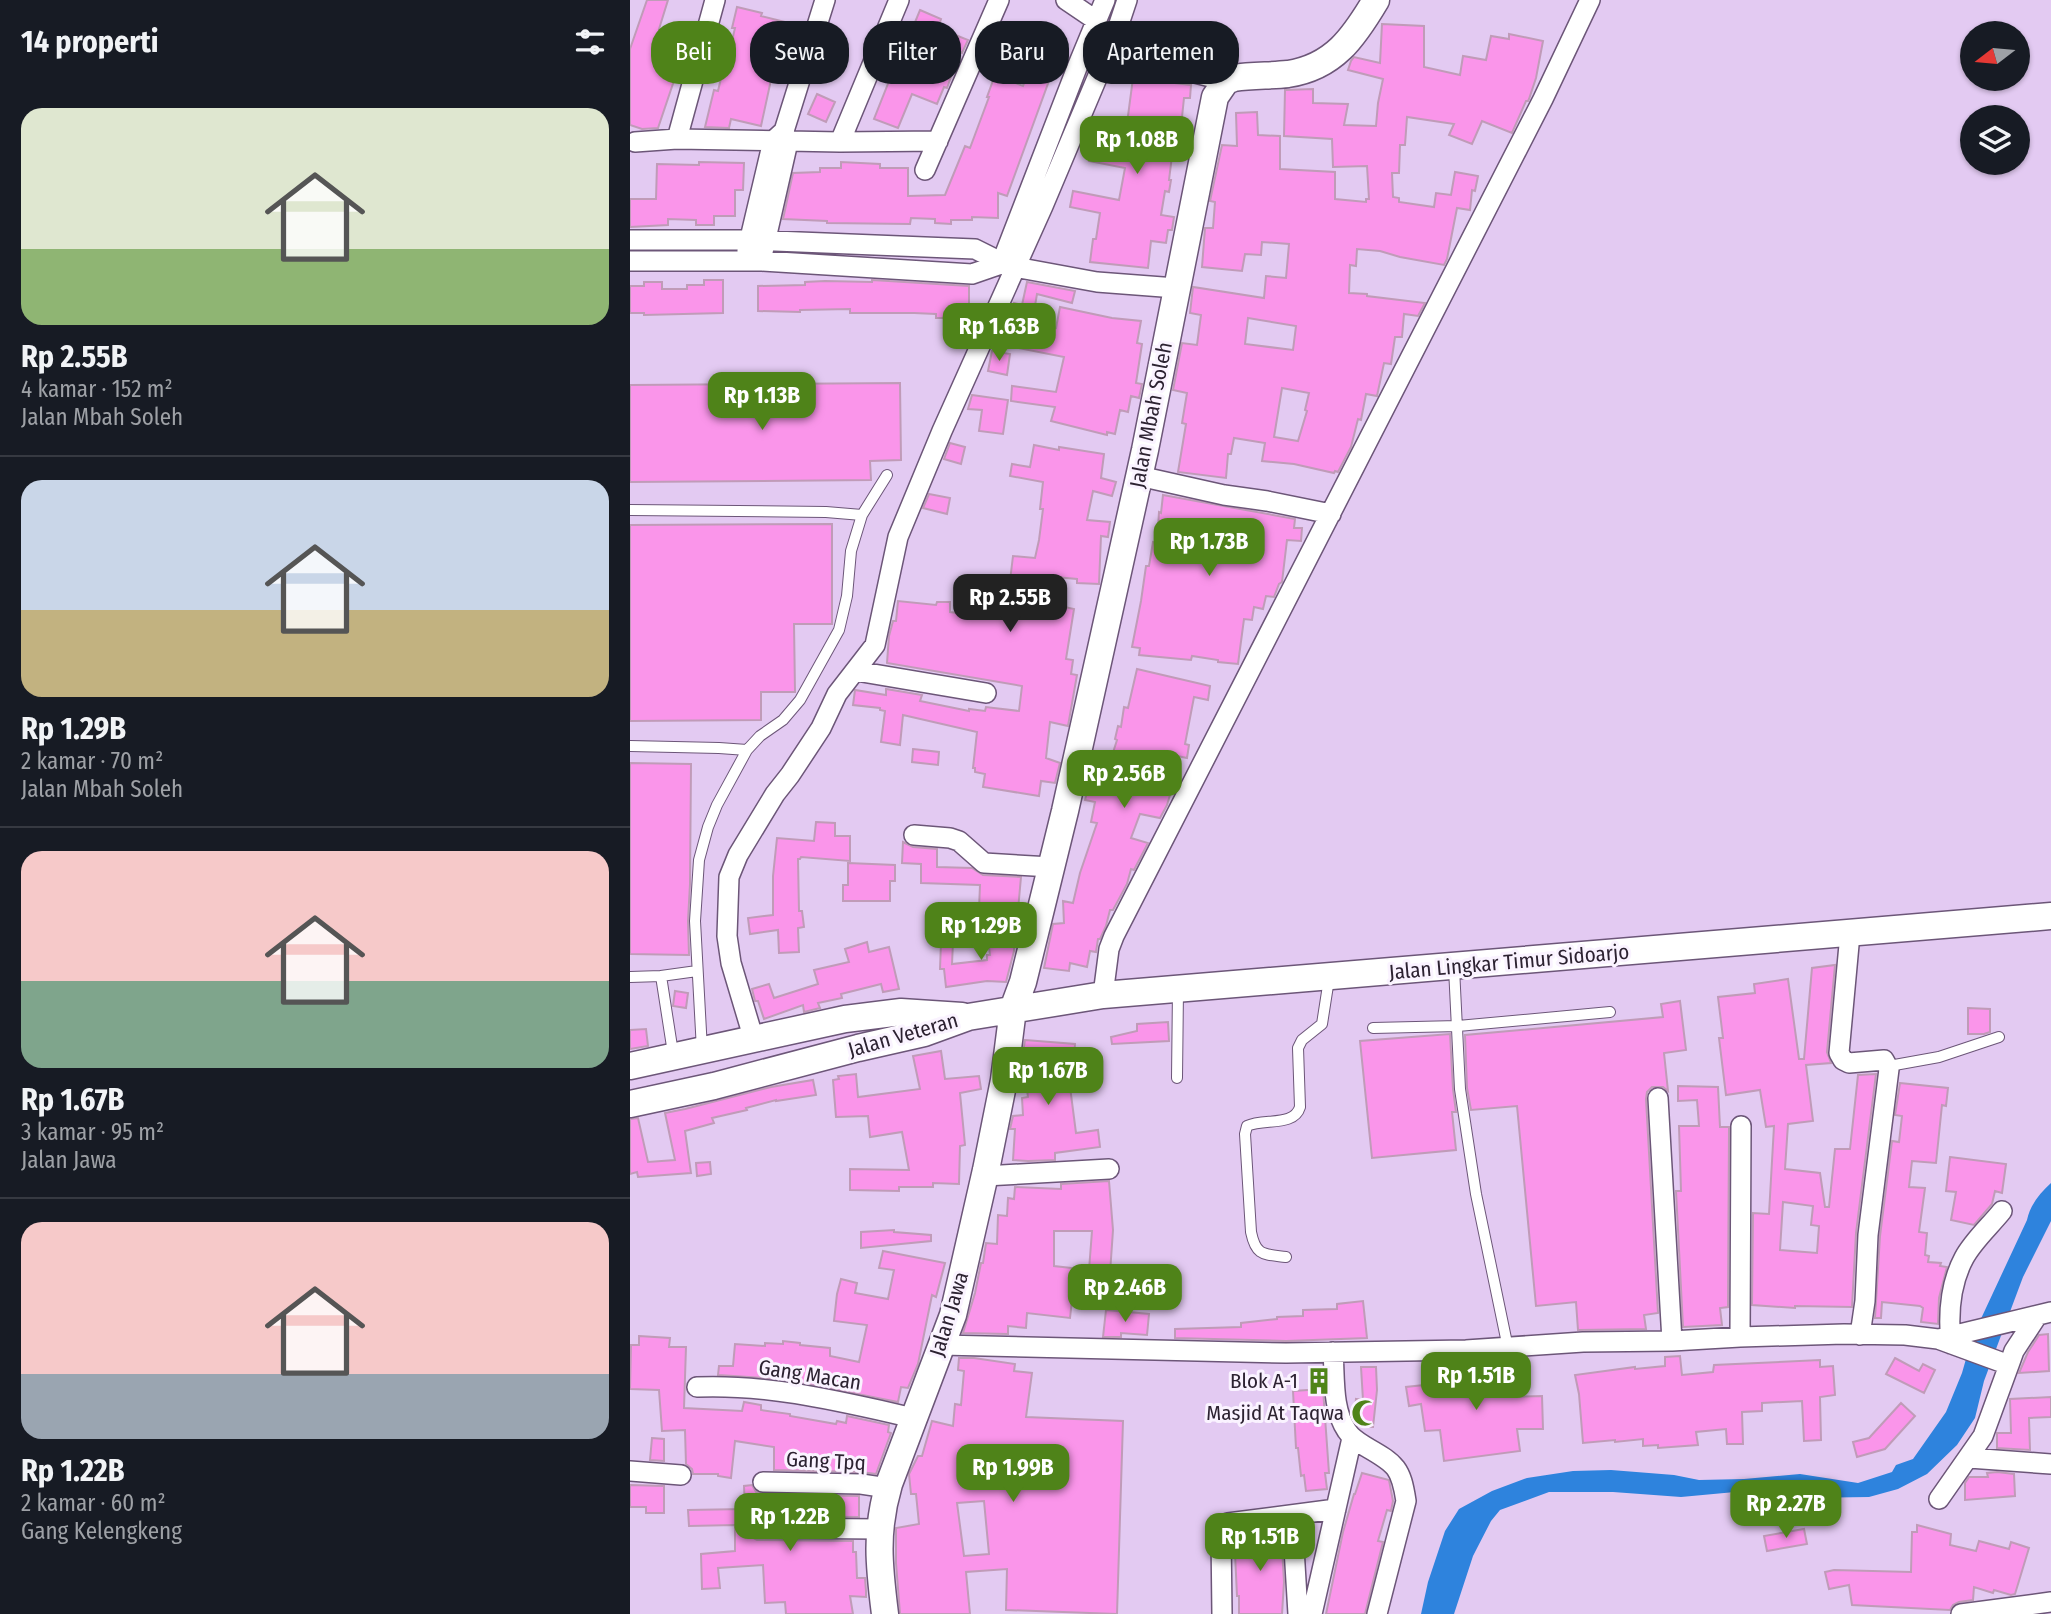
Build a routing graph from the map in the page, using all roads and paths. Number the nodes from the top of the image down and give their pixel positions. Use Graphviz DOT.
graph roads {
  1 [pos="715,0"];
  2 [pos="825,0"];
  3 [pos="900,0"];
  4 [pos="999,0"];
  5 [pos="1066,0"];
  6 [pos="1105,0"];
  7 [pos="1127,0"];
  8 [pos="1376,0"];
  9 [pos="1590,0"];
  10 [pos="1097,21"];
  11 [pos="1120,21"];
  12 [pos="1083,52"];
  13 [pos="1239,78"];
  14 [pos="1094,84"];
  15 [pos="1224,84"];
  16 [pos="781,138"];
  17 [pos="677,139"];
  18 [pos="939,141"];
  19 [pos="635,142"];
  20 [pos="840,142"];
  21 [pos="925,170"];
  22 [pos="630,240"];
  23 [pos="756,240"];
  24 [pos="630,261"];
  25 [pos="754,261"];
  26 [pos="1008,266"];
  27 [pos="1176,288"];
  28 [pos="887,475"];
  29 [pos="1139,476"];
  30 [pos="630,510"];
  31 [pos="862,514"];
  32 [pos="1331,514"];
  33 [pos="856,671"];
  34 [pos="986,693"];
  35 [pos="630,747"];
  36 [pos="747,750"];
  37 [pos="914,835"];
  38 [pos="1052,867"];
  39 [pos="2051,916"];
  40 [pos="1850,934"];
  41 [pos="1454,967"];
  42 [pos="697,971"];
  43 [pos="661,976"];
  44 [pos="630,977"];
  45 [pos="1329,977"];
  46 [pos="1178,990"];
  47 [pos="1103,995"];
  48 [pos="1013,1009"];
  49 [pos="1610,1013"];
  50 [pos="968,1017"];
  51 [pos="1458,1026"];
  52 [pos="1373,1028"];
  53 [pos="1999,1037"];
  54 [pos="754,1040"];
  55 [pos="703,1052"];
  56 [pos="674,1057"];
  57 [pos="630,1066"];
  58 [pos="1889,1066"];
  59 [pos="1177,1077"];
  60 [pos="1658,1098"];
  61 [pos="630,1104"];
  62 [pos="1741,1126"];
  63 [pos="1109,1169"];
  64 [pos="985,1176"];
  65 [pos="2002,1211"];
  66 [pos="1286,1257"];
  67 [pos="2044,1314"];
  68 [pos="947,1329"];
  69 [pos="1860,1335"];
  70 [pos="1740,1337"];
  71 [pos="1951,1340"];
  72 [pos="1672,1341"];
  73 [pos="1508,1348"];
  74 [pos="1333,1352"];
  75 [pos="2003,1362"];
  76 [pos="698,1387"];
  77 [pos="914,1418"];
  78 [pos="1353,1438"];
  79 [pos="1969,1458"];
  80 [pos="2051,1464"];
  81 [pos="630,1471"];
  82 [pos="681,1475"];
  83 [pos="763,1482"];
  84 [pos="888,1488"];
  85 [pos="1939,1499"];
  86 [pos="1336,1509"];
  87 [pos="1292,1515"];
  88 [pos="758,1528"];
  89 [pos="879,1529"];
  90 [pos="2051,1602"];
  91 [pos="885,1614"];
  92 [pos="1222,1614"];
  93 [pos="1298,1614"];
  94 [pos="1312,1614"];
  95 [pos="1377,1614"];
  96 [pos="1961,1614"];
  1 -- 17 [label="street"];
  2 -- 16 [label="street"];
  3 -- 20 [label="street"];
  4 -- 18 [label="street"];
  5 -- 10 [label="street"];
  6 -- 10 [label="street"];
  7 -- 11 [label="street"];
  8 -- 13 [label="main road"];
  9 -- 32 [label="street"];
  12 -- 26 [label="street"];
  14 -- 26 [label="street"];
  15 -- 27 [label="main road, Jalan Mbah Soleh"];
  16 -- 17 [label="street"];
  16 -- 20 [label="street"];
  16 -- 23 [label="street"];
  17 -- 19 [label="street"];
  18 -- 20 [label="street"];
  18 -- 21 [label="street"];
  22 -- 23 [label="street"];
  23 -- 25 [label="street"];
  23 -- 26 [label="street"];
  24 -- 25 [label="street"];
  25 -- 26 [label="street"];
  26 -- 27 [label="street"];
  26 -- 33 [label="street"];
  27 -- 29 [label="main road, Jalan Mbah Soleh"];
  28 -- 31 [label="lane"];
  29 -- 32 [label="street"];
  29 -- 38 [label="main road, Jalan Mbah Soleh"];
  30 -- 31 [label="lane"];
  31 -- 36 [label="lane"];
  32 -- 47 [label="street"];
  33 -- 34 [label="street"];
  33 -- 54 [label="street"];
  35 -- 36 [label="lane"];
  36 -- 42 [label="lane"];
  37 -- 38 [label="street"];
  38 -- 48 [label="main road, Jalan Mbah Soleh"];
  39 -- 40 [label="main road, Jalan Lingkar Timur Sidoarjo"];
  40 -- 41 [label="main road, Jalan Lingkar Timur Sidoarjo"];
  40 -- 58 [label="street"];
  41 -- 45 [label="main road, Jalan Lingkar Timur Sidoarjo"];
  41 -- 51 [label="lane"];
  42 -- 43 [label="lane"];
  42 -- 55 [label="lane"];
  43 -- 44 [label="lane"];
  43 -- 56 [label="lane"];
  45 -- 46 [label="main road, Jalan Lingkar Timur Sidoarjo"];
  45 -- 66 [label="lane"];
  46 -- 47 [label="main road, Jalan Lingkar Timur Sidoarjo"];
  46 -- 59 [label="lane"];
  47 -- 48 [label="main road, Jalan Lingkar Timur Sidoarjo"];
  48 -- 50 [label="main road, Jalan Lingkar Timur Sidoarjo"];
  48 -- 64 [label="main road, Jalan Jawa"];
  49 -- 51 [label="lane"];
  50 -- 54 [label="main road, Jalan Veteran"];
  50 -- 61 [label="main road, Jalan Veteran"];
  51 -- 52 [label="lane"];
  51 -- 73 [label="lane"];
  53 -- 58 [label="lane"];
  54 -- 55 [label="main road, Jalan Veteran"];
  55 -- 56 [label="main road, Jalan Veteran"];
  56 -- 57 [label="main road, Jalan Veteran"];
  58 -- 69 [label="street"];
  60 -- 72 [label="street"];
  62 -- 70 [label="street"];
  63 -- 64 [label="street"];
  64 -- 68 [label="main road, Jalan Jawa"];
  65 -- 71 [label="street"];
  67 -- 71 [label="street"];
  67 -- 75 [label="street"];
  68 -- 74 [label="street"];
  68 -- 77 [label="main road, Jalan Jawa"];
  69 -- 70 [label="street"];
  69 -- 71 [label="street"];
  70 -- 72 [label="street"];
  71 -- 75 [label="street"];
  72 -- 73 [label="street"];
  73 -- 74 [label="street"];
  74 -- 78 [label="street"];
  75 -- 79 [label="street"];
  76 -- 77 [label="street, Gang Macan"];
  77 -- 84 [label="main road, Jalan Jawa"];
  78 -- 86 [label="street"];
  78 -- 95 [label="street"];
  79 -- 80 [label="street"];
  79 -- 85 [label="street"];
  81 -- 82 [label="street"];
  83 -- 84 [label="street, Gang Tpq"];
  84 -- 89 [label="main road, Jalan Jawa"];
  86 -- 87 [label="street"];
  86 -- 94 [label="street"];
  87 -- 92 [label="street"];
  87 -- 93 [label="street"];
  88 -- 89 [label="street"];
  89 -- 91 [label="main road, Jalan Jawa"];
  90 -- 96 [label="street"];
}
